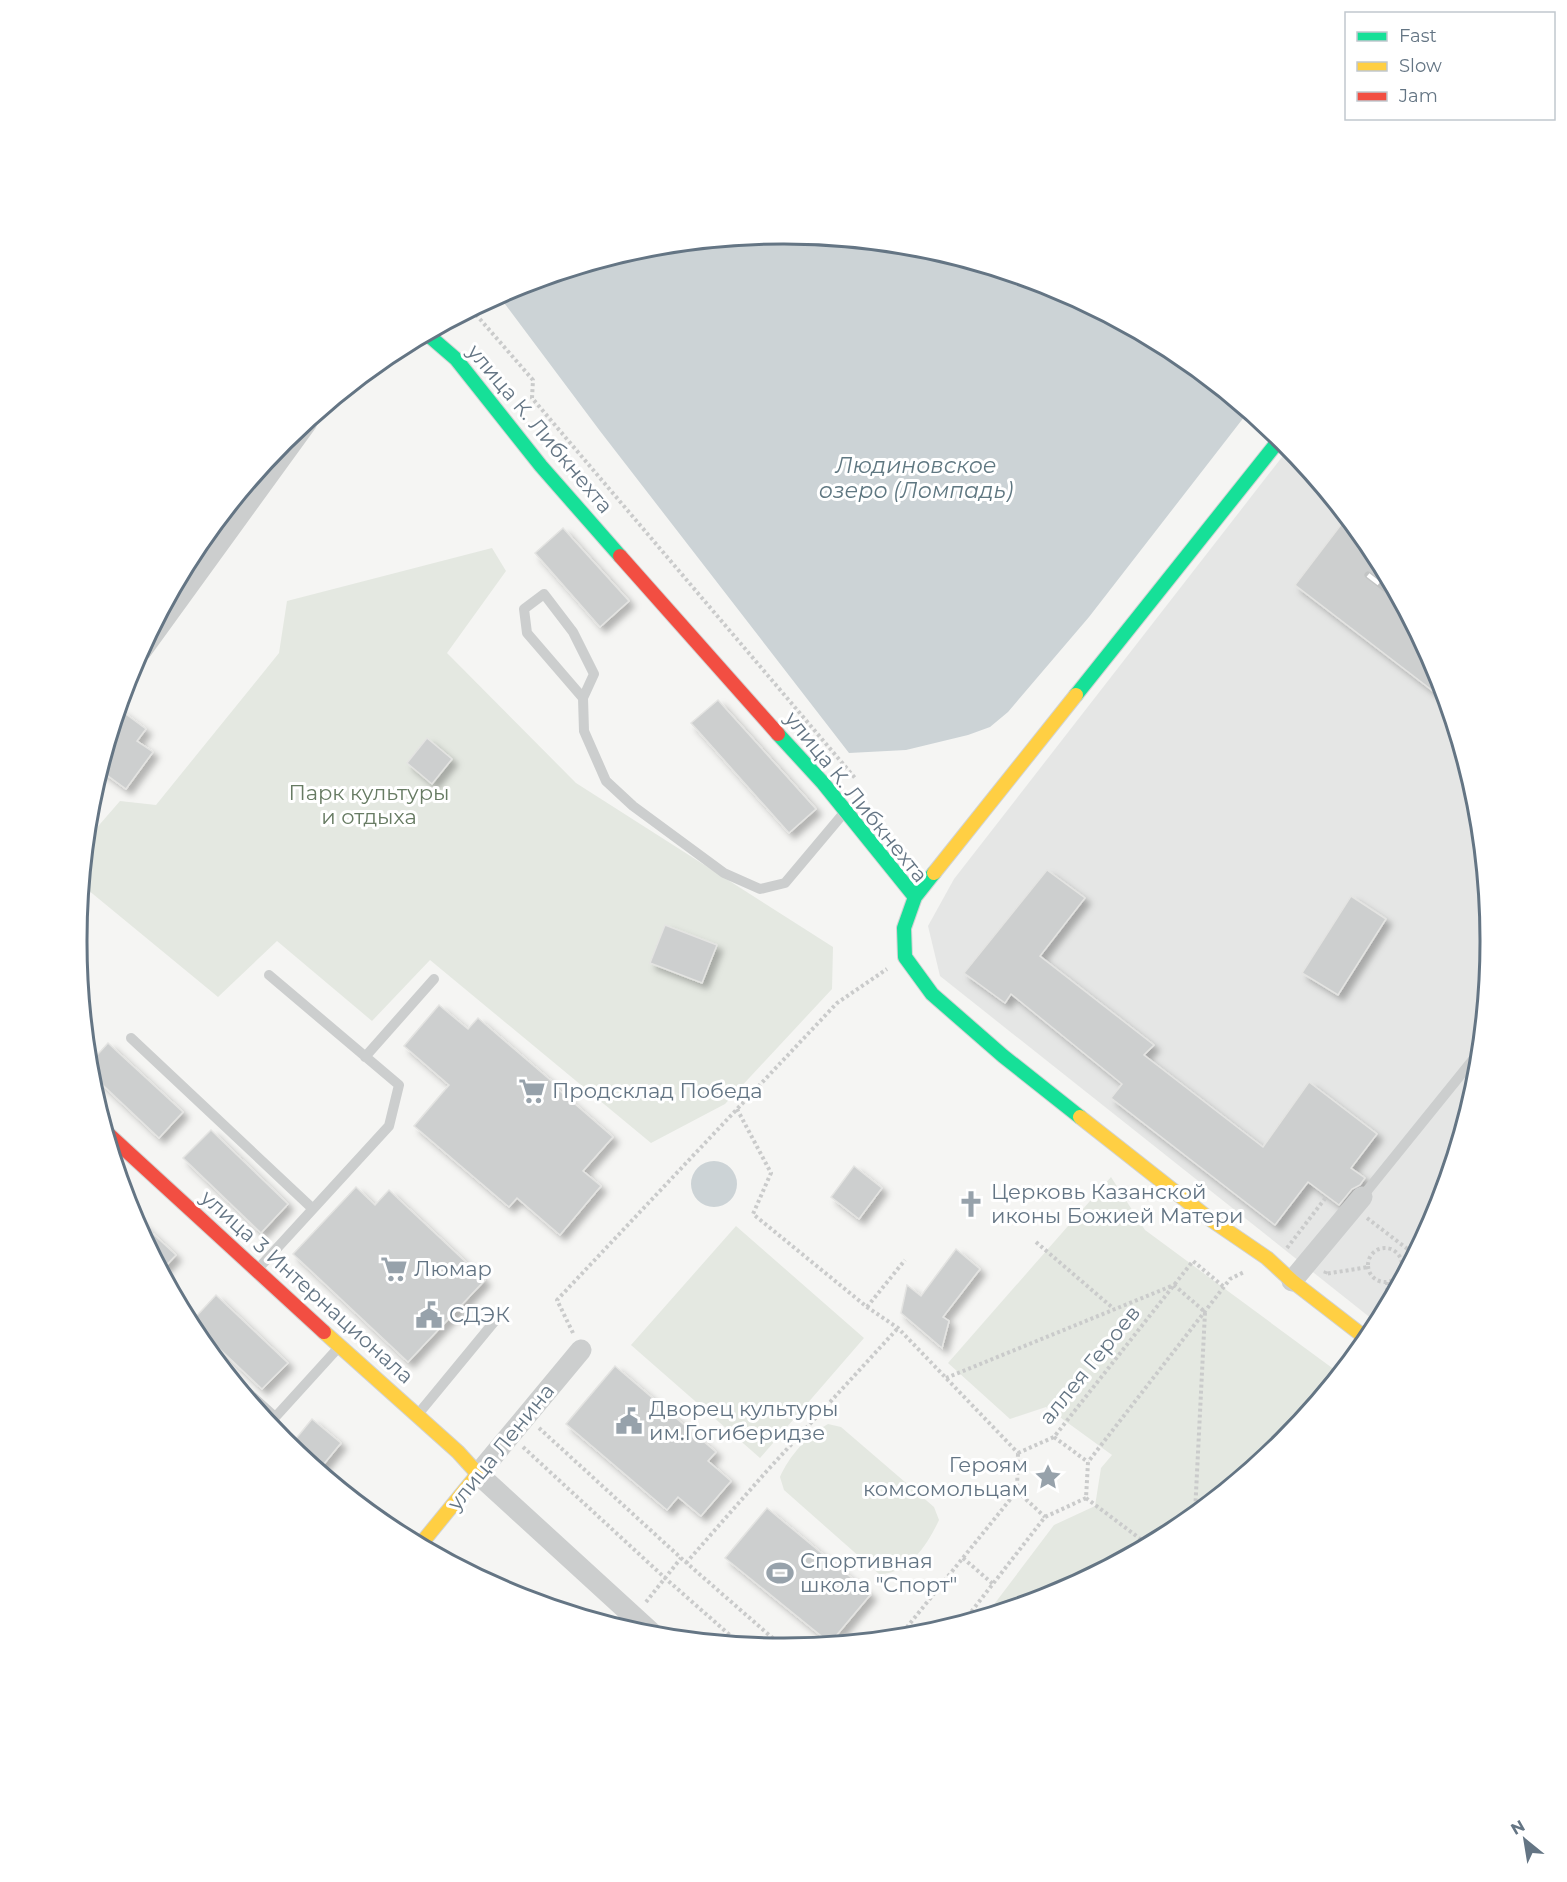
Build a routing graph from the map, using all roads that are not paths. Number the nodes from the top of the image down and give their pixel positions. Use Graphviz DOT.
graph roads {
  1 [pos="433,339"];
  2 [pos="1274,447"];
  3 [pos="275,466"];
  4 [pos="172,608"];
  5 [pos="584,698"];
  6 [pos="845,811"];
  7 [pos="915,897"];
  8 [pos="269,975"];
  9 [pos="434,979"];
  10 [pos="131,1038"];
  11 [pos="365,1057"];
  12 [pos="1469,1066"];
  13 [pos="118,1144"];
  14 [pos="1364,1207"];
  15 [pos="313,1209"];
  16 [pos="257,1270"];
  17 [pos="1292,1281"];
  18 [pos="494,1322"];
  19 [pos="1359,1333"];
  20 [pos="340,1347"];
  21 [pos="581,1350"];
  22 [pos="417,1415"];
  23 [pos="275,1416"];
  24 [pos="478,1474"];
  25 [pos="426,1538"];
  26 [pos="640,1622"];
  1 -- 6 [label="street, улица К. Либкнехта"];
  2 -- 7 [label="street"];
  3 -- 4 [label="street"];
  5 -- 5 [label="lane"];
  5 -- 6 [label="lane"];
  6 -- 7 [label="street, улица К. Либкнехта"];
  7 -- 17 [label="street, улица К. Либкнехта"];
  8 -- 11 [label="lane"];
  9 -- 11 [label="lane"];
  10 -- 15 [label="lane"];
  11 -- 15 [label="lane"];
  12 -- 14 [label="lane"];
  13 -- 16 [label="street, улица 3 Интернационала"];
  14 -- 17 [label="street"];
  15 -- 16 [label="lane"];
  16 -- 20 [label="street, улица 3 Интернационала"];
  17 -- 19 [label="street"];
  18 -- 22 [label="lane"];
  20 -- 22 [label="street, улица 3 Интернационала"];
  20 -- 23 [label="lane"];
  21 -- 24 [label="street, улица Ленина"];
  22 -- 24 [label="street, улица 3 Интернационала"];
  24 -- 25 [label="street, улица Ленина"];
  24 -- 26 [label="street"];
}
